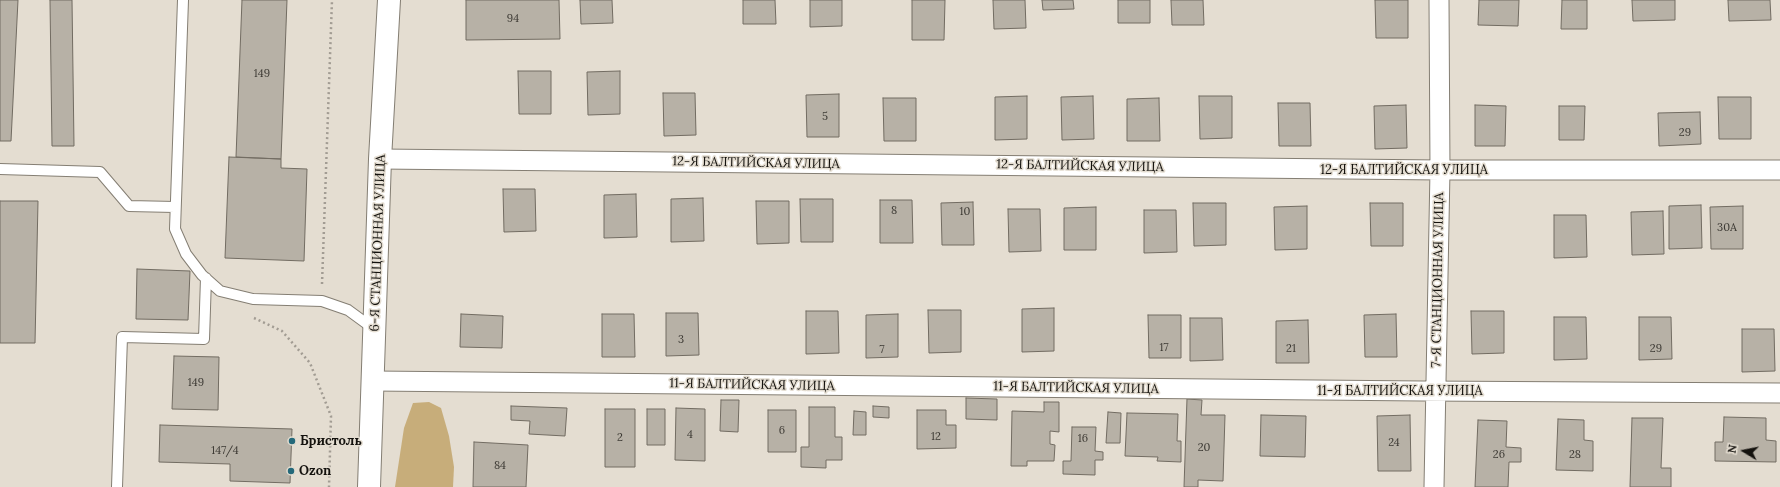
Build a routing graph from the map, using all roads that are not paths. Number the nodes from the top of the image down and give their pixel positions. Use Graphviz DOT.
graph roads {
  1 [pos="182,0"];
  2 [pos="389,0"];
  3 [pos="1439,0"];
  4 [pos="380,159"];
  5 [pos="0,169"];
  6 [pos="1440,170"];
  7 [pos="1780,170"];
  8 [pos="175,207"];
  9 [pos="206,278"];
  10 [pos="375,330"];
  11 [pos="373,381"];
  12 [pos="1435,391"];
  13 [pos="1780,393"];
  14 [pos="117,487"];
  15 [pos="369,487"];
  16 [pos="1434,487"];
  1 -- 8 [label="lane"];
  2 -- 4 [label="main road, 6-Я СТАНЦИОННАЯ УЛИЦА"];
  3 -- 6 [label="street, 7-Я СТАНЦИОННАЯ УЛИЦА"];
  4 -- 6 [label="street, 12-Я БАЛТИЙСКАЯ УЛИЦА"];
  4 -- 10 [label="main road, 6-Я СТАНЦИОННАЯ УЛИЦА"];
  5 -- 8 [label="lane"];
  6 -- 7 [label="street, 12-Я БАЛТИЙСКАЯ УЛИЦА"];
  6 -- 12 [label="street, 7-Я СТАНЦИОННАЯ УЛИЦА"];
  8 -- 9 [label="lane"];
  9 -- 10 [label="lane"];
  9 -- 14 [label="lane"];
  10 -- 11 [label="main road, 6-Я СТАНЦИОННАЯ УЛИЦА"];
  11 -- 12 [label="street, 11-Я БАЛТИЙСКАЯ УЛИЦА"];
  11 -- 15 [label="main road, 6-Я СТАНЦИОННАЯ УЛИЦА"];
  12 -- 13 [label="street, 11-Я БАЛТИЙСКАЯ УЛИЦА"];
  12 -- 16 [label="street, 7-Я СТАНЦИОННАЯ УЛИЦА"];
}
